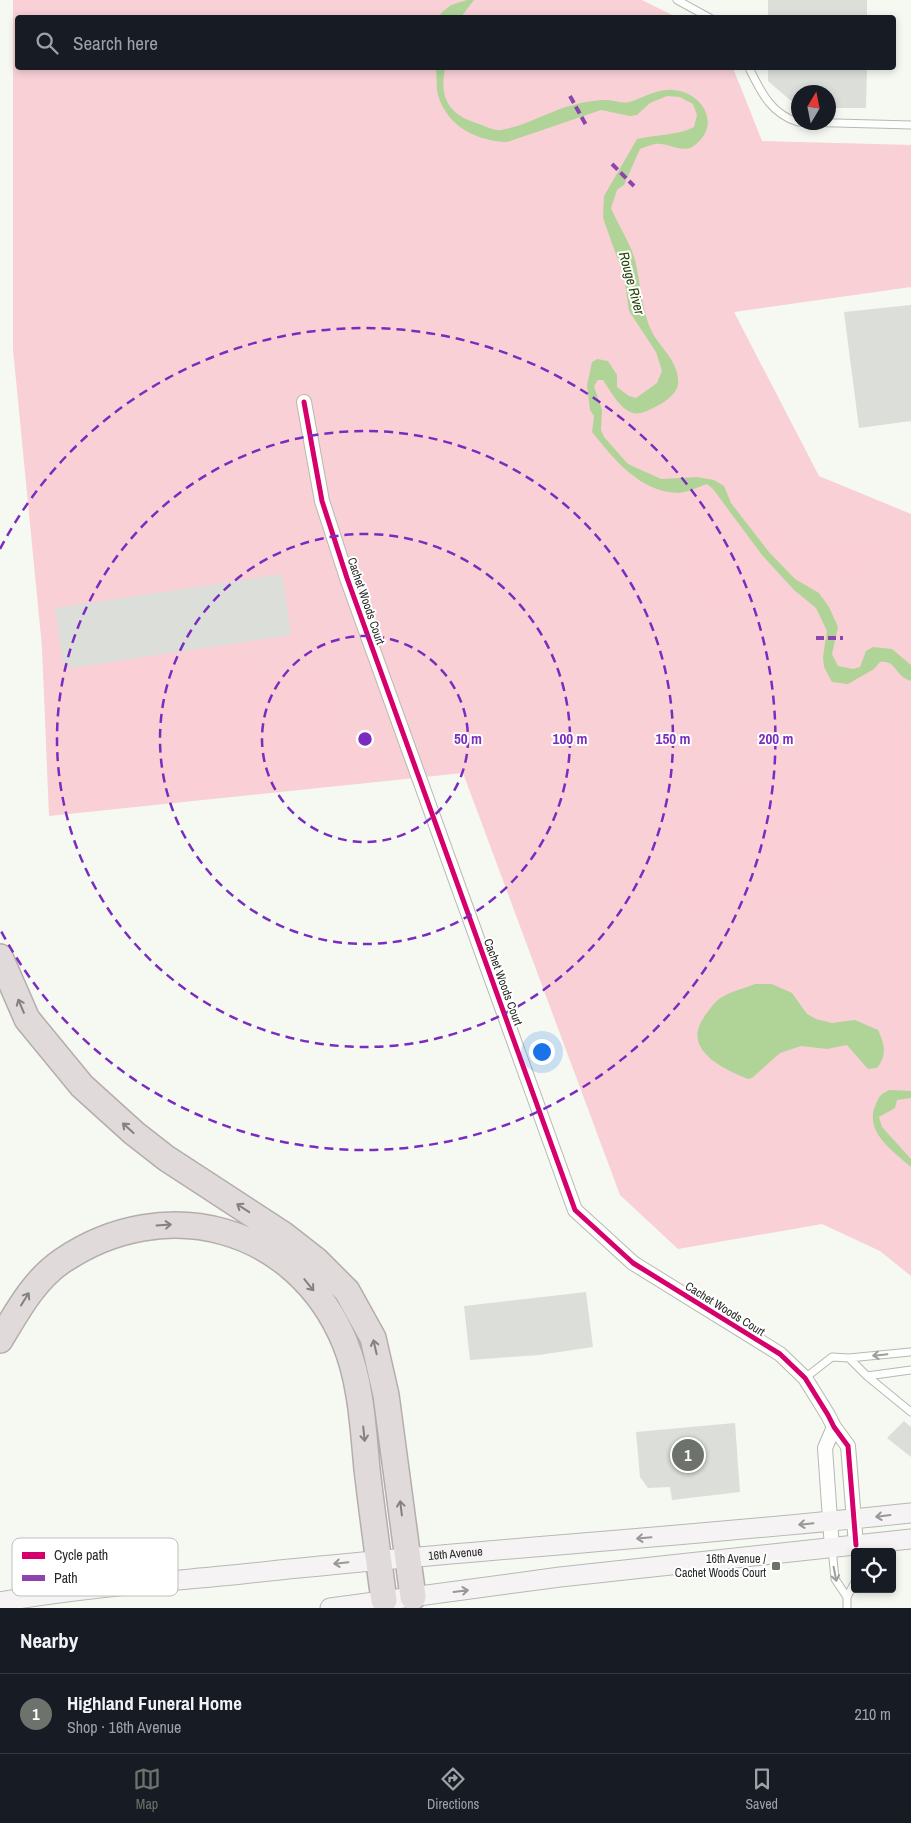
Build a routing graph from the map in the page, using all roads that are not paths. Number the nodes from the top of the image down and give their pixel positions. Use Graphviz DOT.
graph roads {
  1 [pos="677,0"];
  2 [pos="704,15"];
  3 [pos="750,70"];
  4 [pos="791,120"];
  5 [pos="836,123"];
  6 [pos="911,125"];
  7 [pos="304,402"];
  8 [pos="0,957"];
  9 [pos="0,1340"];
  10 [pos="910,1352"];
  11 [pos="849,1358"];
  12 [pos="911,1370"];
  13 [pos="867,1376"];
  14 [pos="805,1378"];
  15 [pos="911,1412"];
  16 [pos="834,1427"];
  17 [pos="911,1513"];
  18 [pos="854,1520"];
  19 [pos="829,1522"];
  20 [pos="911,1539"];
  21 [pos="832,1548"];
  22 [pos="851,1548"];
  23 [pos="856,1548"];
  24 [pos="407,1556"];
  25 [pos="378,1559"];
  26 [pos="178,1581"];
  27 [pos="851,1590"];
  28 [pos="47,1596"];
  29 [pos="413,1597"];
  30 [pos="847,1597"];
  31 [pos="384,1600"];
  32 [pos="0,1602"];
  33 [pos="330,1608"];
  34 [pos="847,1608"];
  1 -- 2 [label="lane"];
  3 -- 4 [label="lane"];
  5 -- 6 [label="lane"];
  7 -- 14 [label="street, Cachet Woods Court"];
  24 -- 8 [label="highway, one-way"];
  9 -- 25 [label="highway, one-way"];
  10 -- 11 [label="lane, one-way"];
  11 -- 13 [label="lane"];
  11 -- 14 [label="lane"];
  12 -- 13 [label="lane"];
  13 -- 15 [label="lane"];
  14 -- 16 [label="street, Cachet Woods Court"];
  16 -- 18 [label="street, Cachet Woods Court"];
  16 -- 19 [label="street"];
  17 -- 18 [label="main road, 16th Avenue, one-way"];
  18 -- 19 [label="main road, 16th Avenue"];
  18 -- 23 [label="street, Cachet Woods Court"];
  19 -- 21 [label="street"];
  19 -- 24 [label="main road, 16th Avenue, one-way"];
  20 -- 23 [label="main road"];
  21 -- 22 [label="main road"];
  29 -- 21 [label="main road, one-way"];
  21 -- 30 [label="lane, one-way"];
  24 -- 25 [label="main road, 16th Avenue"];
  24 -- 29 [label="highway"];
  25 -- 26 [label="main road, 16th Avenue, one-way"];
  25 -- 31 [label="highway"];
  27 -- 30 [label="lane"];
  28 -- 32 [label="main road, 16th Avenue, one-way"];
  29 -- 31 [label="main road"];
  30 -- 34 [label="lane"];
  31 -- 33 [label="main road"];
}
